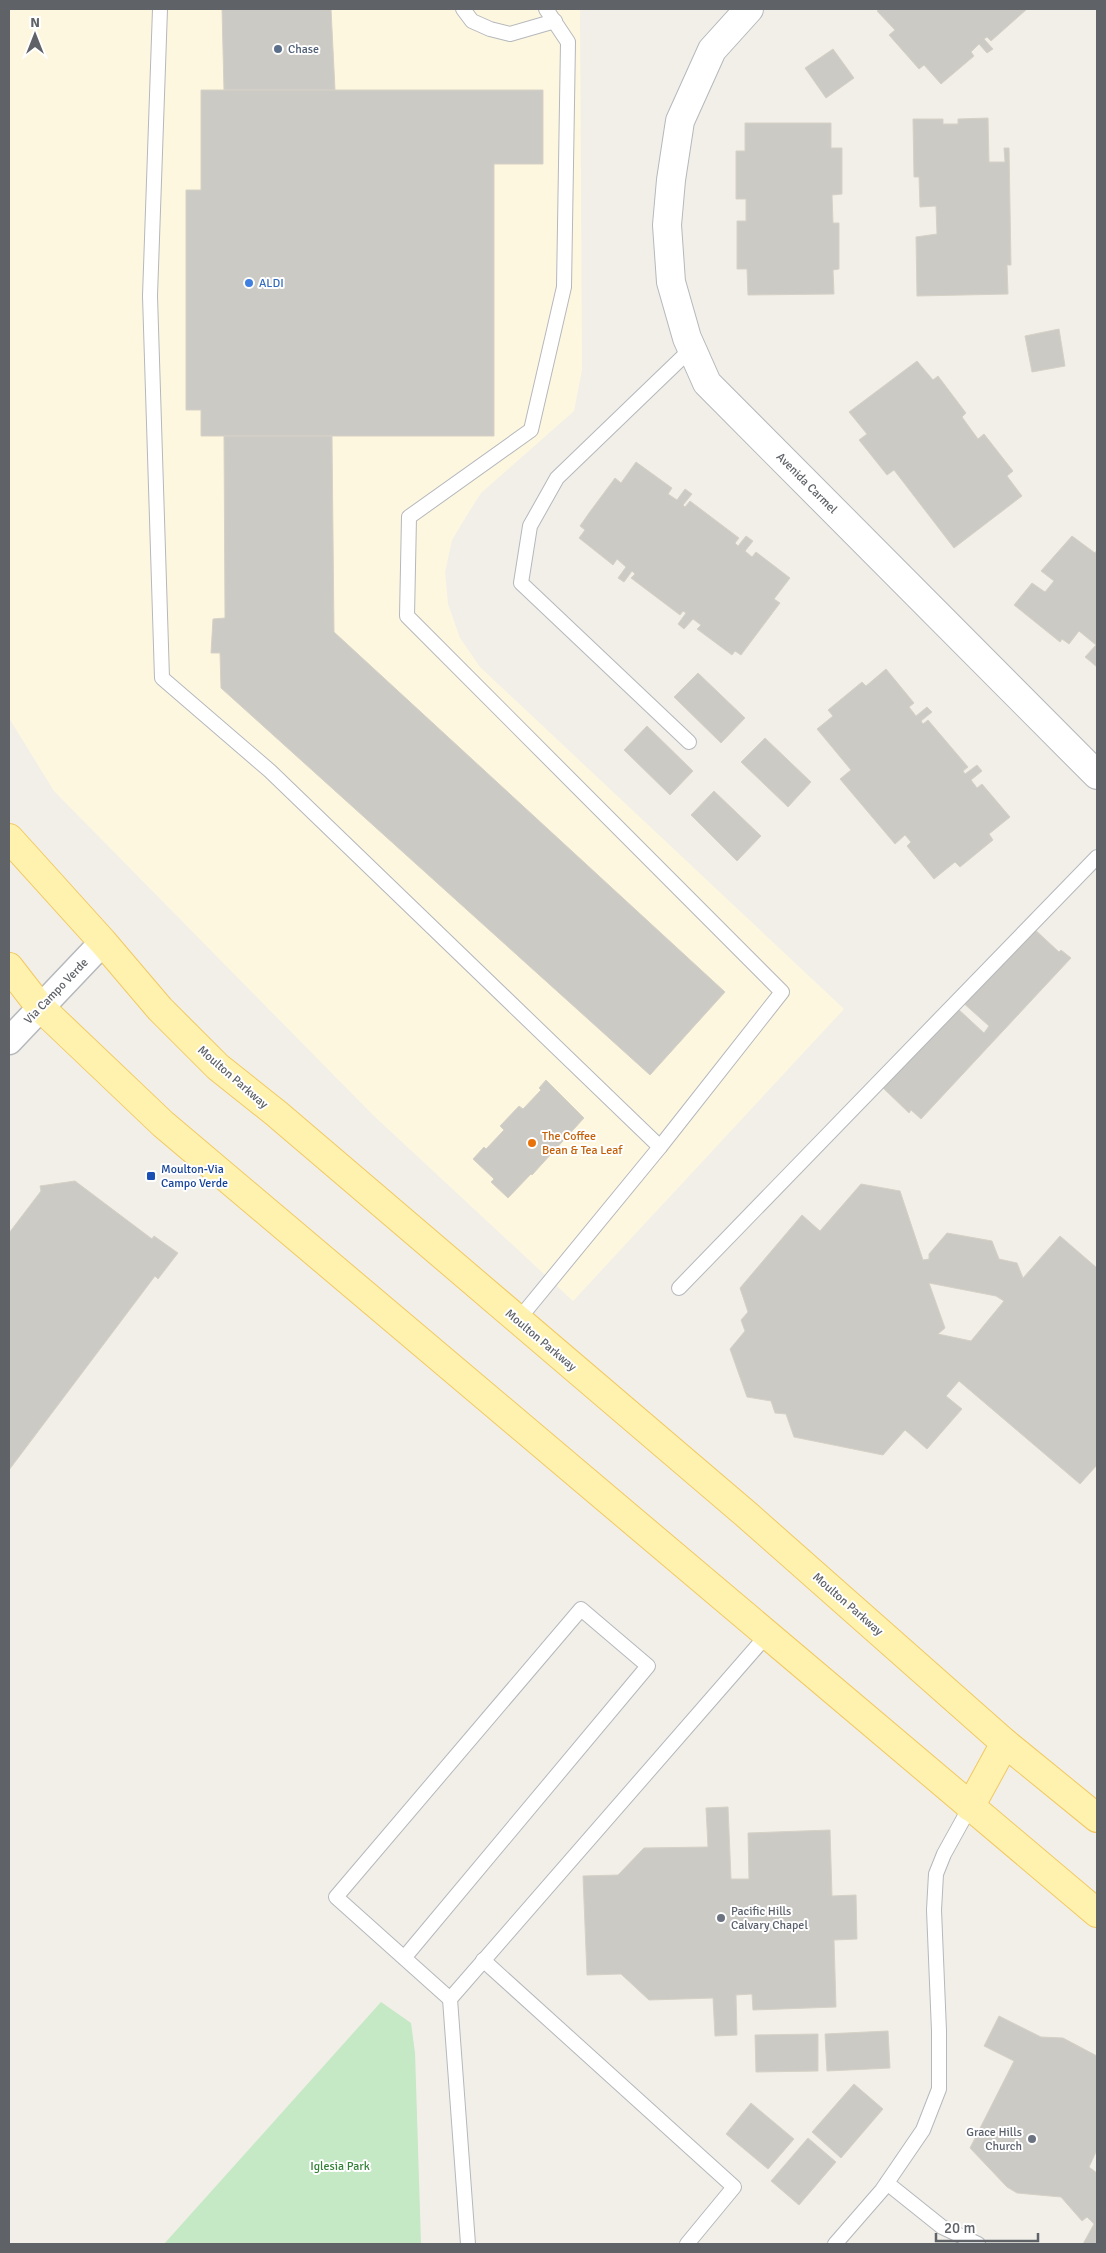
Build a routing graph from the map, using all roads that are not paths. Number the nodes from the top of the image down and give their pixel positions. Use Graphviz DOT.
graph roads {
  1 [pos="160,9"];
  2 [pos="463,9"];
  3 [pos="546,9"];
  4 [pos="749,9"];
  5 [pos="555,21"];
  6 [pos="692,348"];
  7 [pos="689,742"];
  8 [pos="1097,775"];
  9 [pos="9,838"];
  10 [pos="1097,857"];
  11 [pos="103,942"];
  12 [pos="9,967"];
  13 [pos="40,1006"];
  14 [pos="9,1041"];
  15 [pos="660,1147"];
  16 [pos="679,1288"];
  17 [pos="518,1320"];
  18 [pos="767,1635"];
  19 [pos="1005,1743"];
  20 [pos="970,1807"];
  21 [pos="1097,1818"];
  22 [pos="1097,1913"];
  23 [pos="404,1958"];
  24 [pos="483,1960"];
  25 [pos="450,1999"];
  26 [pos="887,2183"];
  27 [pos="468,2244"];
  28 [pos="687,2244"];
  29 [pos="835,2244"];
  30 [pos="978,2244"];
  1 -- 15 [label="lane"];
  2 -- 5 [label="lane"];
  3 -- 5 [label="lane"];
  4 -- 6 [label="street, Avenida Carmel"];
  5 -- 15 [label="lane"];
  6 -- 7 [label="lane"];
  6 -- 8 [label="street, Avenida Carmel"];
  9 -- 11 [label="main road, Moulton Parkway"];
  10 -- 16 [label="lane"];
  11 -- 13 [label="street, Via Campo Verde"];
  11 -- 17 [label="main road, Moulton Parkway"];
  12 -- 13 [label="main road"];
  13 -- 14 [label="street, Via Campo Verde"];
  13 -- 18 [label="main road"];
  15 -- 17 [label="lane"];
  17 -- 19 [label="main road, Moulton Parkway"];
  18 -- 20 [label="main road"];
  18 -- 24 [label="lane"];
  19 -- 20 [label="main road"];
  19 -- 21 [label="main road, Moulton Parkway"];
  20 -- 22 [label="main road"];
  20 -- 26 [label="lane"];
  23 -- 23 [label="lane"];
  23 -- 25 [label="lane"];
  24 -- 25 [label="lane"];
  24 -- 28 [label="lane"];
  25 -- 27 [label="lane"];
  26 -- 29 [label="lane"];
  26 -- 30 [label="lane"];
}
